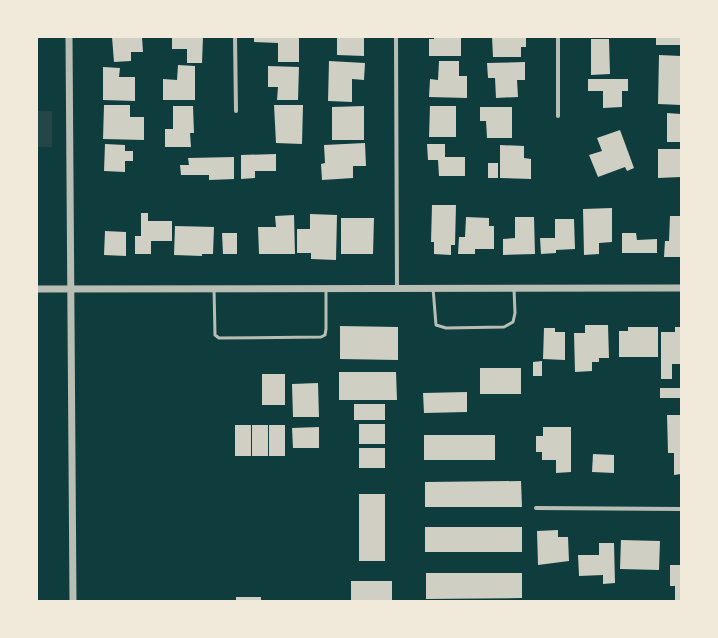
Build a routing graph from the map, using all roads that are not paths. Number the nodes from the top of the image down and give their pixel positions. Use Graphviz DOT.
graph roads {
  1 [pos="69,37"];
  2 [pos="235,37"];
  3 [pos="396,37"];
  4 [pos="558,37"];
  5 [pos="236,111"];
  6 [pos="558,116"];
  7 [pos="37,288"];
  8 [pos="71,288"];
  9 [pos="214,288"];
  10 [pos="326,288"];
  11 [pos="398,288"];
  12 [pos="433,288"];
  13 [pos="514,288"];
  14 [pos="681,288"];
  15 [pos="536,508"];
  16 [pos="681,509"];
  17 [pos="72,601"];
  1 -- 8 [label="street"];
  2 -- 5 [label="street"];
  3 -- 11 [label="street"];
  4 -- 6 [label="street"];
  7 -- 8 [label="street"];
  8 -- 9 [label="street"];
  8 -- 17 [label="street"];
  9 -- 10 [label="street"];
  9 -- 10 [label="lane"];
  10 -- 11 [label="street"];
  11 -- 12 [label="street"];
  12 -- 13 [label="street"];
  12 -- 13 [label="lane"];
  13 -- 14 [label="street"];
  15 -- 16 [label="street"];
}
